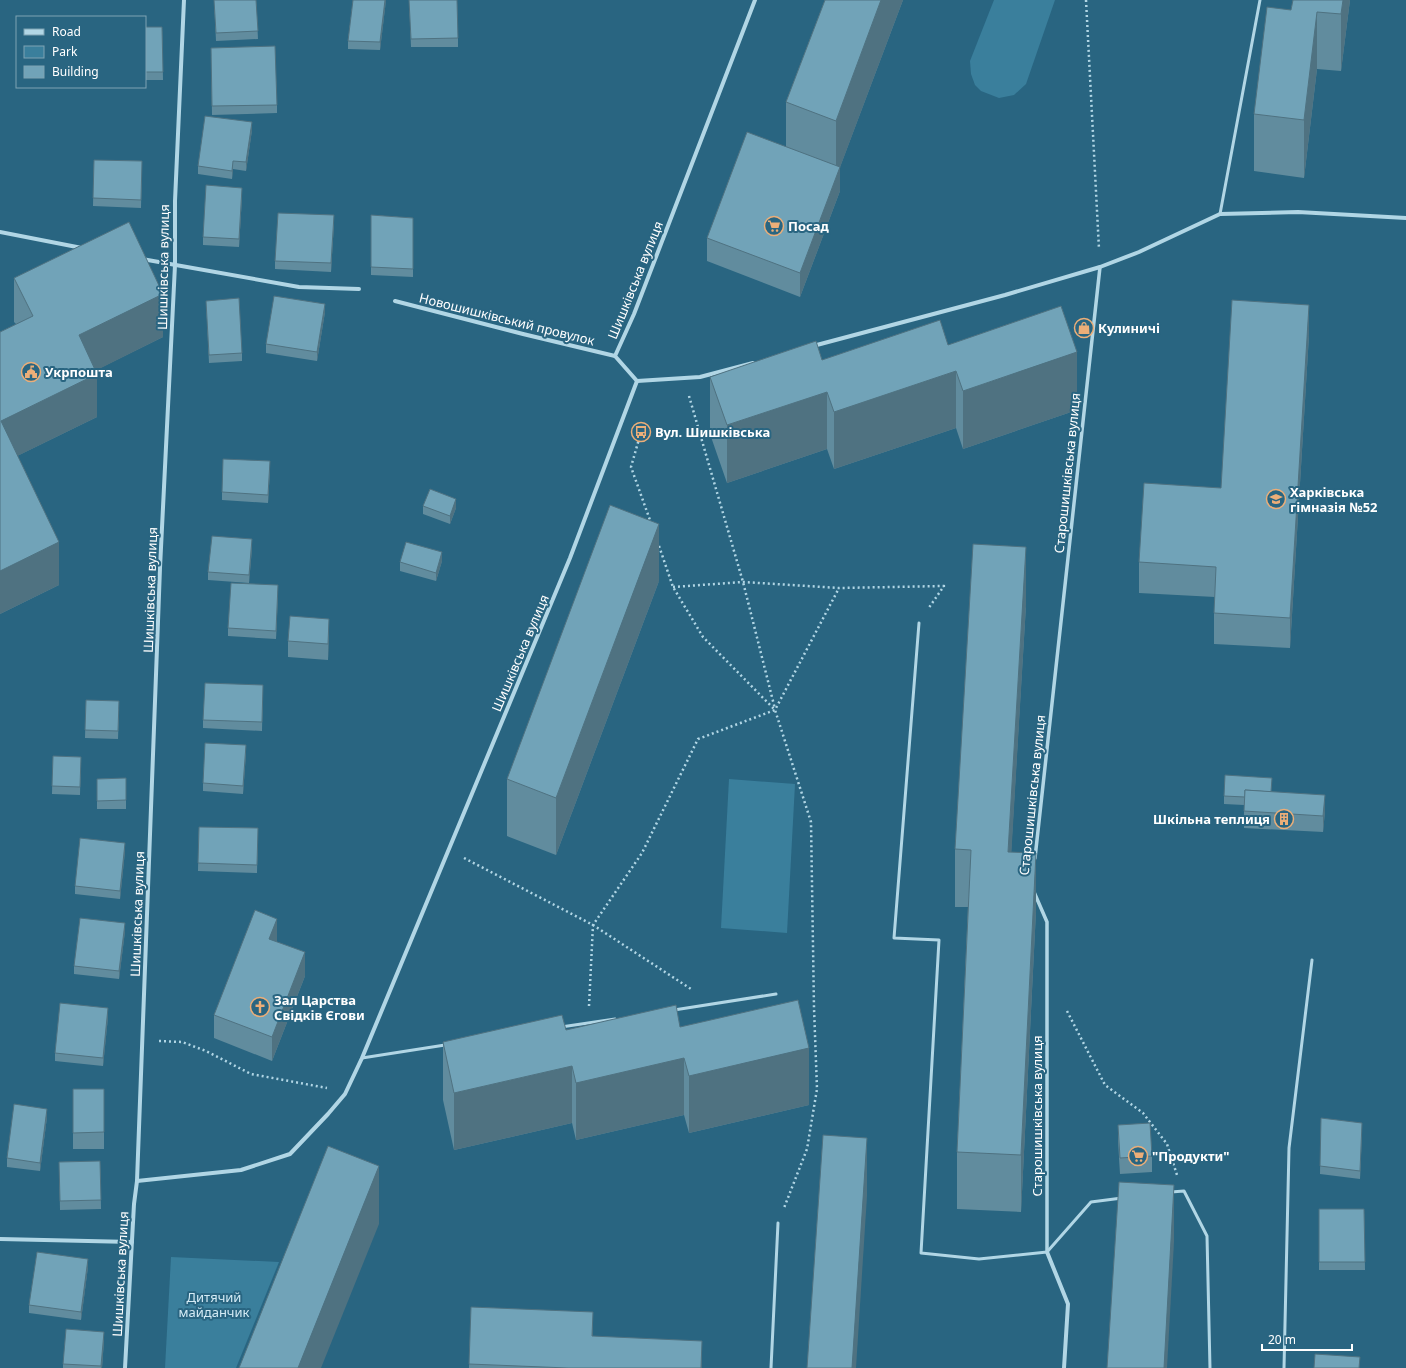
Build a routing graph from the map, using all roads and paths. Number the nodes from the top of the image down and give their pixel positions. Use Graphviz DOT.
graph roads {
  1 [pos="184,0"];
  2 [pos="755,0"];
  3 [pos="1086,0"];
  4 [pos="1260,0"];
  5 [pos="1220,214"];
  6 [pos="1406,218"];
  7 [pos="0,232"];
  8 [pos="84,248"];
  9 [pos="137,258"];
  10 [pos="175,265"];
  11 [pos="1100,267"];
  12 [pos="359,289"];
  13 [pos="395,300"];
  14 [pos="808,348"];
  15 [pos="615,356"];
  16 [pos="762,360"];
  17 [pos="684,378"];
  18 [pos="637,381"];
  19 [pos="641,432"];
  20 [pos="652,527"];
  21 [pos="657,542"];
  22 [pos="743,582"];
  23 [pos="673,587"];
  24 [pos="839,588"];
  25 [pos="919,623"];
  26 [pos="775,710"];
  27 [pos="448,850"];
  28 [pos="1034,862"];
  29 [pos="1032,886"];
  30 [pos="593,925"];
  31 [pos="1312,960"];
  32 [pos="776,994"];
  33 [pos="713,1004"];
  34 [pos="666,1011"];
  35 [pos="620,1018"];
  36 [pos="588,1023"];
  37 [pos="557,1028"];
  38 [pos="143,1041"];
  39 [pos="448,1045"];
  40 [pos="362,1058"];
  41 [pos="345,1094"];
  42 [pos="137,1181"];
  43 [pos="1169,1192"];
  44 [pos="1130,1197"];
  45 [pos="778,1223"];
  46 [pos="0,1238"];
  47 [pos="132,1242"];
  48 [pos="1047,1252"];
  49 [pos="125,1368"];
  50 [pos="771,1368"];
  51 [pos="1064,1368"];
  52 [pos="1210,1368"];
  53 [pos="1284,1368"];
  1 -- 10 [label="street, Шишківська вулиця"];
  2 -- 15 [label="street, Шишківська вулиця"];
  3 -- 11 [label="path"];
  4 -- 5 [label="lane"];
  5 -- 6 [label="street"];
  5 -- 11 [label="street"];
  7 -- 8 [label="street"];
  9 -- 10 [label="street"];
  10 -- 12 [label="street"];
  10 -- 38 [label="street, Шишківська вулиця"];
  11 -- 14 [label="street"];
  11 -- 28 [label="street, Старошишківська вулиця"];
  13 -- 15 [label="street, Новошишківський провулок"];
  15 -- 18 [label="street, Шишківська вулиця"];
  16 -- 17 [label="street"];
  17 -- 18 [label="street"];
  17 -- 22 [label="path"];
  18 -- 27 [label="street, Шишківська вулиця"];
  19 -- 20 [label="path"];
  21 -- 23 [label="path"];
  22 -- 23 [label="path"];
  22 -- 24 [label="path"];
  22 -- 26 [label="path"];
  23 -- 26 [label="path"];
  24 -- 25 [label="path"];
  24 -- 26 [label="path"];
  25 -- 48 [label="lane"];
  26 -- 30 [label="path"];
  26 -- 45 [label="path"];
  27 -- 30 [label="path"];
  27 -- 40 [label="street, Шишківська вулиця"];
  29 -- 48 [label="street, Старошишківська вулиця"];
  30 -- 33 [label="path"];
  30 -- 36 [label="path"];
  31 -- 53 [label="lane"];
  32 -- 33 [label="lane"];
  33 -- 34 [label="lane"];
  35 -- 36 [label="lane"];
  36 -- 37 [label="lane"];
  38 -- 41 [label="path"];
  38 -- 42 [label="street, Шишківська вулиця"];
  39 -- 40 [label="lane"];
  40 -- 41 [label="street, Шишківська вулиця"];
  41 -- 42 [label="street, Шишківська вулиця"];
  42 -- 47 [label="street, Шишківська вулиця"];
  43 -- 52 [label="lane"];
  44 -- 48 [label="lane"];
  45 -- 50 [label="lane"];
  46 -- 47 [label="street"];
  47 -- 49 [label="street, Шишківська вулиця"];
  48 -- 51 [label="street, Старошишківська вулиця"];
}
